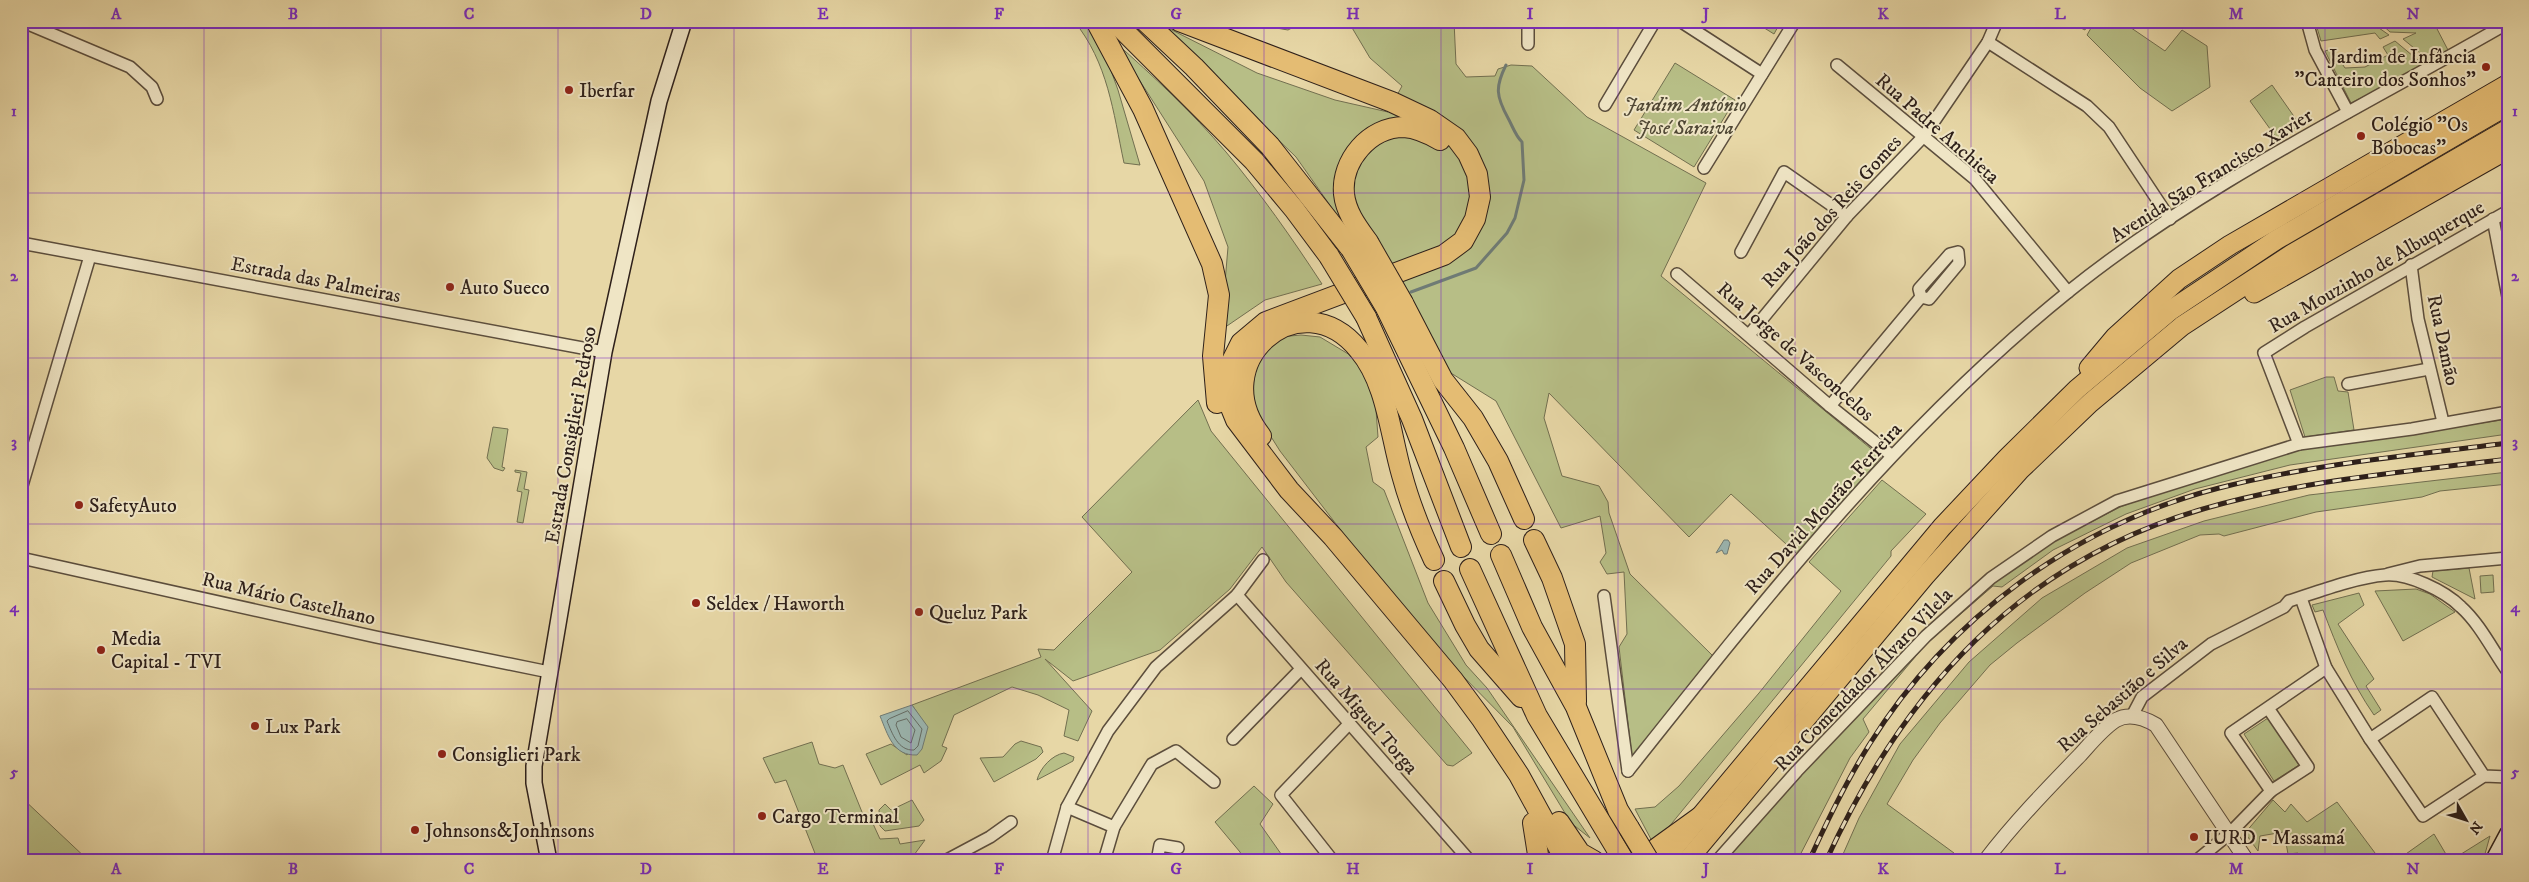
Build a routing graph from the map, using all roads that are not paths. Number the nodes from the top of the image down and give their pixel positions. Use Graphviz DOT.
graph roads {
  1 [pos="21,21"];
  2 [pos="684,21"];
  3 [pos="1096,21"];
  4 [pos="1114,21"];
  5 [pos="1145,21"];
  6 [pos="1179,21"];
  7 [pos="1528,21"];
  8 [pos="1655,21"];
  9 [pos="1680,21"];
  10 [pos="1795,21"];
  11 [pos="2307,21"];
  12 [pos="1997,22"];
  13 [pos="2508,23"];
  14 [pos="1988,42"];
  15 [pos="1528,44"];
  16 [pos="1837,65"];
  17 [pos="1762,74"];
  18 [pos="2508,84"];
  19 [pos="157,99"];
  20 [pos="1605,104"];
  21 [pos="2508,105"];
  22 [pos="2348,112"];
  23 [pos="2508,129"];
  24 [pos="1924,136"];
  25 [pos="2508,149"];
  26 [pos="1704,168"];
  27 [pos="2508,211"];
  28 [pos="1847,216"];
  29 [pos="2170,219"];
  30 [pos="2493,219"];
  31 [pos="21,243"];
  32 [pos="1359,246"];
  33 [pos="1741,252"];
  34 [pos="90,256"];
  35 [pos="2411,265"];
  36 [pos="1677,274"];
  37 [pos="2068,292"];
  38 [pos="1921,297"];
  39 [pos="2508,297"];
  40 [pos="1395,305"];
  41 [pos="2182,326"];
  42 [pos="1749,335"];
  43 [pos="604,352"];
  44 [pos="2429,368"];
  45 [pos="1214,378"];
  46 [pos="2348,384"];
  47 [pos="1830,406"];
  48 [pos="2508,412"];
  49 [pos="2443,422"];
  50 [pos="2041,424"];
  51 [pos="2299,444"];
  52 [pos="1891,455"];
  53 [pos="21,489"];
  54 [pos="1524,519"];
  55 [pos="1491,534"];
  56 [pos="1333,537"];
  57 [pos="1534,540"];
  58 [pos="1461,547"];
  59 [pos="1501,555"];
  60 [pos="21,558"];
  61 [pos="2508,558"];
  62 [pos="1263,560"];
  63 [pos="1434,560"];
  64 [pos="1470,569"];
  65 [pos="2386,574"];
  66 [pos="1444,581"];
  67 [pos="1237,595"];
  68 [pos="1604,596"];
  69 [pos="2301,598"];
  70 [pos="2326,668"];
  71 [pos="1301,669"];
  72 [pos="549,672"];
  73 [pos="2508,672"];
  74 [pos="1453,680"];
  75 [pos="1576,707"];
  76 [pos="2268,708"];
  77 [pos="1537,716"];
  78 [pos="2132,716"];
  79 [pos="1349,724"];
  80 [pos="1234,739"];
  81 [pos="2370,739"];
  82 [pos="2484,776"];
  83 [pos="2508,776"];
  84 [pos="1214,782"];
  85 [pos="2271,791"];
  86 [pos="1067,808"];
  87 [pos="1700,817"];
  88 [pos="1011,822"];
  89 [pos="1533,823"];
  90 [pos="1114,827"];
  91 [pos="2508,832"];
  92 [pos="2229,834"];
  93 [pos="1178,848"];
  94 [pos="549,861"];
  95 [pos="945,861"];
  96 [pos="1052,861"];
  97 [pos="1104,861"];
  98 [pos="1157,861"];
  99 [pos="1333,861"];
  100 [pos="1470,861"];
  101 [pos="1540,861"];
  102 [pos="1556,861"];
  103 [pos="1566,861"];
  104 [pos="1594,861"];
  105 [pos="1624,861"];
  106 [pos="1639,861"];
  107 [pos="1649,861"];
  108 [pos="1663,861"];
  109 [pos="1687,861"];
  110 [pos="1717,861"];
  111 [pos="1985,861"];
  112 [pos="2196,861"];
  113 [pos="2247,861"];
  114 [pos="2493,861"];
  1 -- 19 [label="street"];
  2 -- 43 [label="main road, Estrada Consiglieri Pedroso"];
  3 -- 45 [label="highway"];
  4 -- 58 [label="highway, bridge"];
  5 -- 32 [label="highway"];
  6 -- 56 [label="highway"];
  7 -- 15 [label="street"];
  8 -- 20 [label="street"];
  9 -- 17 [label="street"];
  10 -- 17 [label="street"];
  11 -- 22 [label="street"];
  12 -- 14 [label="street, Rua João dos Reis Gomes"];
  13 -- 22 [label="street, Avenida São Francisco Xavier"];
  14 -- 24 [label="street, Rua João dos Reis Gomes"];
  14 -- 29 [label="street"];
  16 -- 24 [label="street, Rua Padre Anchieta"];
  17 -- 26 [label="street"];
  18 -- 50 [label="highway"];
  21 -- 50 [label="highway"];
  22 -- 29 [label="street, Avenida São Francisco Xavier"];
  23 -- 41 [label="highway"];
  24 -- 28 [label="street, Rua João dos Reis Gomes"];
  24 -- 37 [label="street, Rua Padre Anchieta"];
  25 -- 41 [label="highway"];
  27 -- 30 [label="street, Rua Mouzinho de Albuquerque"];
  28 -- 33 [label="street"];
  28 -- 42 [label="street, Rua João dos Reis Gomes"];
  29 -- 37 [label="street, Avenida São Francisco Xavier"];
  30 -- 35 [label="street, Rua Mouzinho de Albuquerque"];
  30 -- 39 [label="street"];
  31 -- 34 [label="street, Estrada das Palmeiras"];
  32 -- 40 [label="highway, bridge"];
  32 -- 45 [label="highway"];
  34 -- 43 [label="street, Estrada das Palmeiras"];
  34 -- 53 [label="street"];
  35 -- 44 [label="street, Rua Damão"];
  35 -- 51 [label="street, Rua Mouzinho de Albuquerque"];
  36 -- 42 [label="street, Rua Jorge de Vasconcelos"];
  37 -- 52 [label="street, Rua David Mourão-Ferreira"];
  38 -- 47 [label="street"];
  40 -- 54 [label="highway"];
  40 -- 55 [label="highway"];
  41 -- 109 [label="highway"];
  42 -- 47 [label="street, Rua Jorge de Vasconcelos"];
  43 -- 72 [label="main road, Estrada Consiglieri Pedroso"];
  44 -- 46 [label="street"];
  44 -- 49 [label="street, Rua Damão"];
  45 -- 89 [label="highway"];
  47 -- 52 [label="street, Rua Jorge de Vasconcelos"];
  48 -- 49 [label="street, Rua Comendador Álvaro Vilela"];
  49 -- 51 [label="street, Rua Comendador Álvaro Vilela"];
  50 -- 87 [label="highway"];
  51 -- 110 [label="street, Rua Comendador Álvaro Vilela"];
  52 -- 68 [label="street, Rua David Mourão-Ferreira"];
  56 -- 63 [label="highway"];
  56 -- 74 [label="highway"];
  57 -- 75 [label="highway"];
  59 -- 75 [label="highway"];
  60 -- 72 [label="street, Rua Mário Castelhano"];
  61 -- 65 [label="street"];
  62 -- 67 [label="street"];
  64 -- 77 [label="highway"];
  65 -- 69 [label="street, Rua Sebastião e Silva"];
  65 -- 73 [label="street, Rua Sebastião e Silva"];
  66 -- 77 [label="highway"];
  67 -- 71 [label="street, Rua Miguel Torga"];
  67 -- 86 [label="street"];
  69 -- 70 [label="street"];
  69 -- 78 [label="street, Rua Sebastião e Silva"];
  70 -- 76 [label="street"];
  70 -- 81 [label="street"];
  71 -- 79 [label="street, Rua Miguel Torga"];
  71 -- 80 [label="street"];
  72 -- 94 [label="main road, Estrada Consiglieri Pedroso"];
  74 -- 103 [label="highway"];
  74 -- 104 [label="highway"];
  75 -- 107 [label="highway, bridge"];
  76 -- 85 [label="street"];
  76 -- 85 [label="street"];
  77 -- 105 [label="highway"];
  78 -- 92 [label="street"];
  78 -- 111 [label="street, Rua Sebastião e Silva"];
  79 -- 99 [label="street"];
  79 -- 100 [label="street, Rua Miguel Torga"];
  81 -- 82 [label="street"];
  81 -- 82 [label="street"];
  82 -- 83 [label="street"];
  84 -- 90 [label="street"];
  85 -- 92 [label="street"];
  86 -- 90 [label="street"];
  86 -- 96 [label="street"];
  87 -- 106 [label="highway"];
  87 -- 108 [label="highway"];
  88 -- 95 [label="street"];
  89 -- 101 [label="highway"];
  89 -- 102 [label="highway"];
  90 -- 97 [label="street"];
  91 -- 114 [label="main road"];
  92 -- 112 [label="street"];
  92 -- 113 [label="street"];
  93 -- 98 [label="street"];
}
